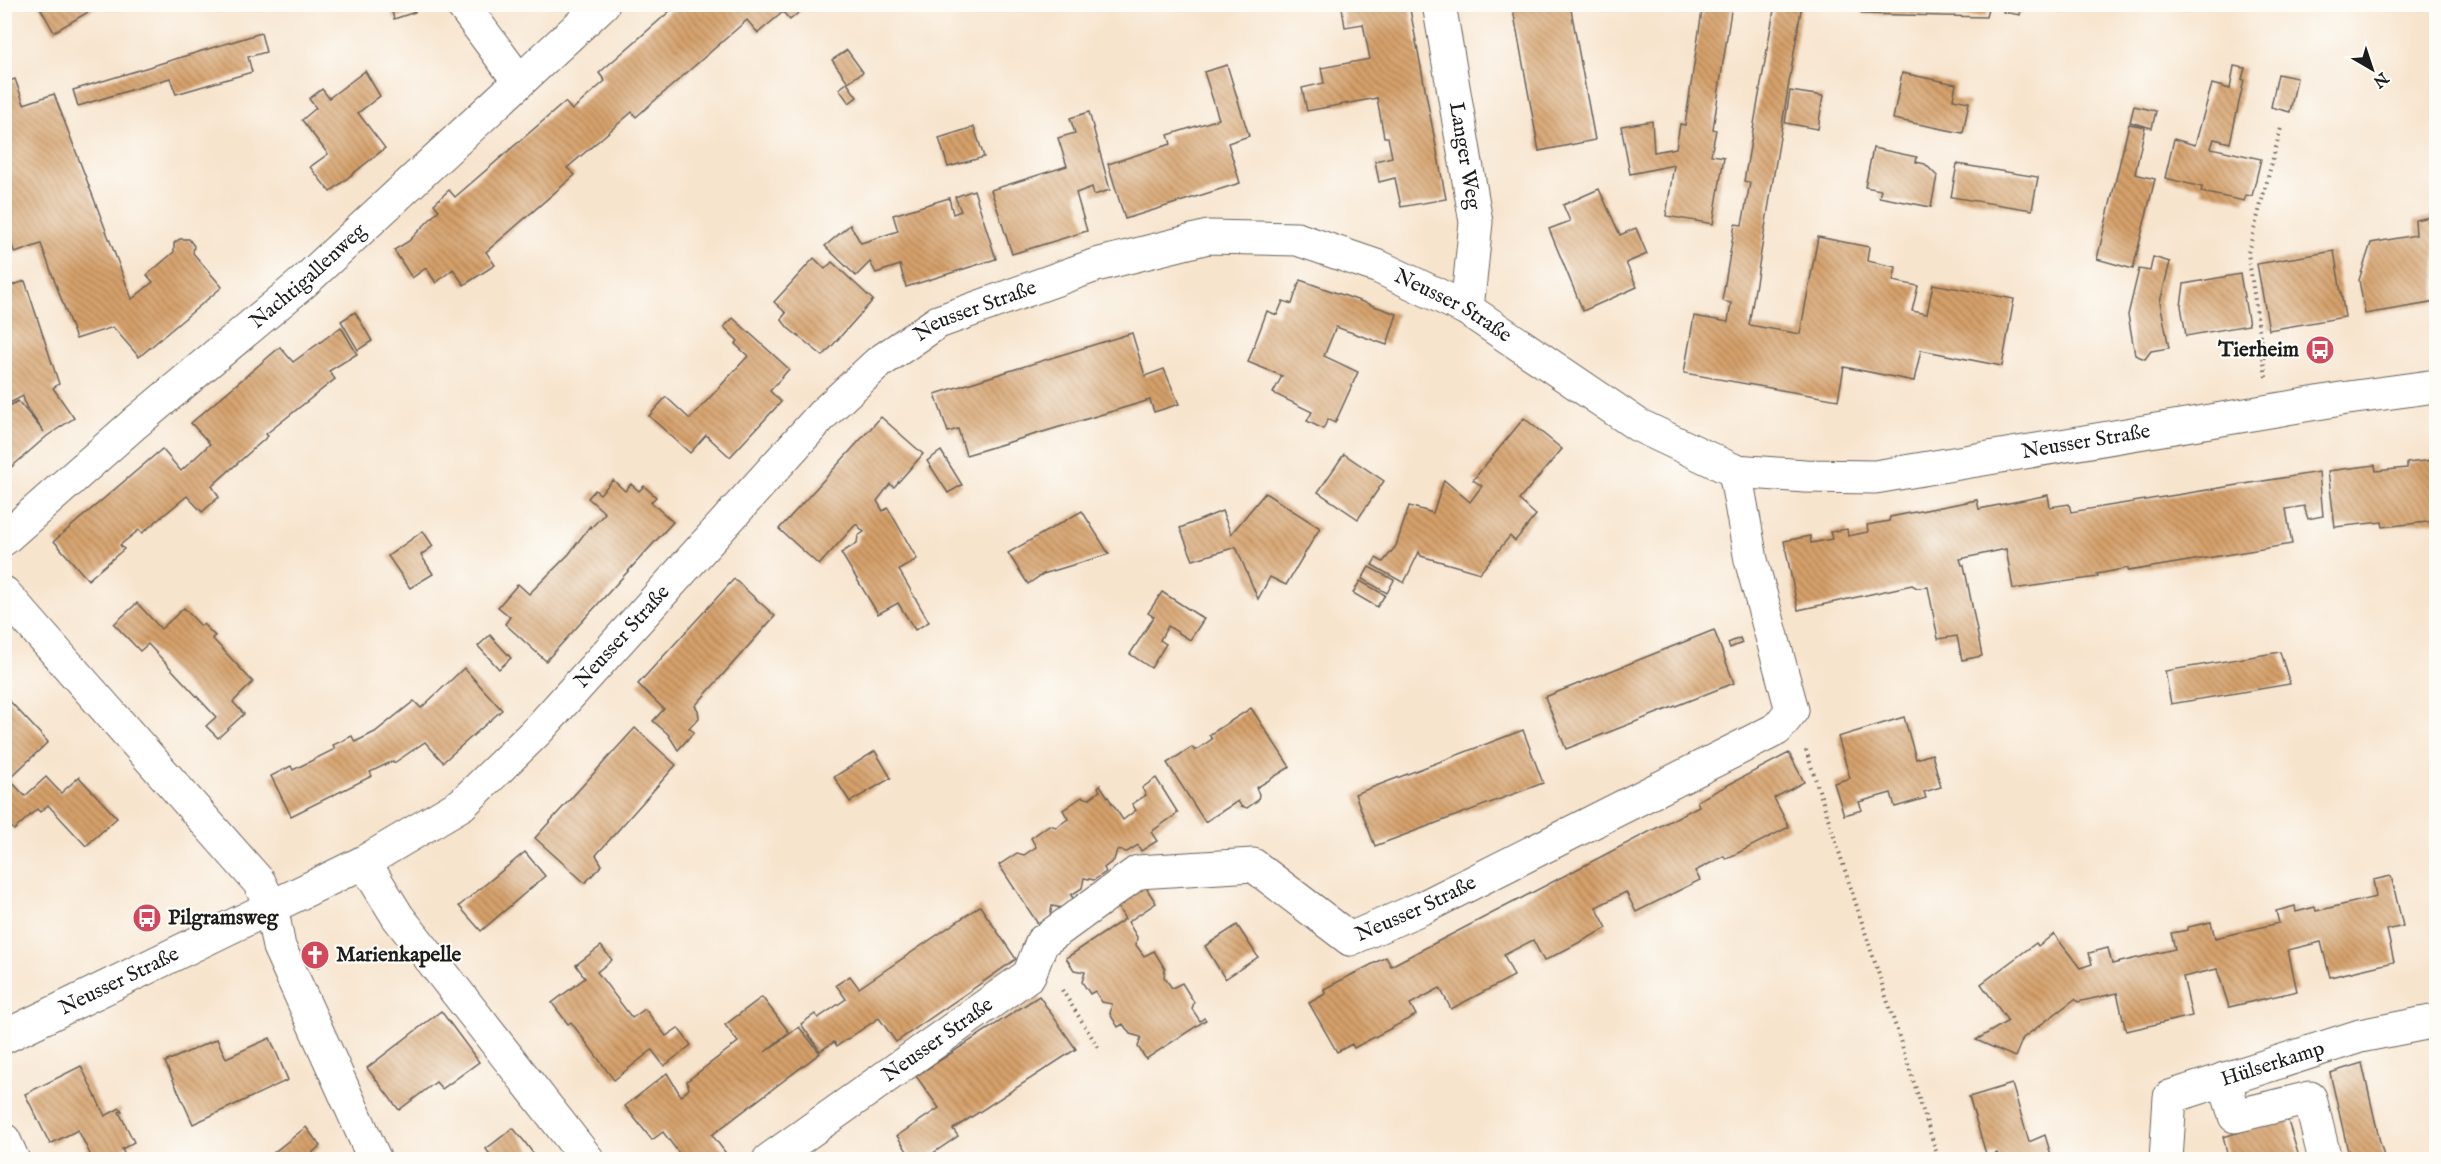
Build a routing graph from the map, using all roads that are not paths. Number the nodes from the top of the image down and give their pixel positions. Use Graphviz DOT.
graph roads {
  1 [pos="462,4"];
  2 [pos="603,4"];
  3 [pos="1439,4"];
  4 [pos="519,81"];
  5 [pos="1467,309"];
  6 [pos="2436,386"];
  7 [pos="1735,471"];
  8 [pos="4,539"];
  9 [pos="4,593"];
  10 [pos="363,862"];
  11 [pos="271,906"];
  12 [pos="2436,1021"];
  13 [pos="4,1037"];
  14 [pos="2224,1079"];
  15 [pos="4,1140"];
  16 [pos="13,1160"];
  17 [pos="375,1160"];
  18 [pos="588,1160"];
  19 [pos="769,1160"];
  20 [pos="2166,1160"];
  21 [pos="2325,1160"];
  1 -- 4 [label="street"];
  2 -- 4 [label="street, Nachtigallenweg"];
  3 -- 5 [label="street, Langer Weg"];
  4 -- 8 [label="street, Nachtigallenweg"];
  5 -- 7 [label="street, Neusser Straße"];
  5 -- 10 [label="street, Neusser Straße"];
  6 -- 7 [label="street, Neusser Straße"];
  7 -- 19 [label="street, Neusser Straße"];
  9 -- 11 [label="street"];
  10 -- 11 [label="street, Neusser Straße"];
  10 -- 18 [label="street"];
  11 -- 13 [label="street, Neusser Straße"];
  11 -- 17 [label="street"];
  12 -- 14 [label="street, Hülserkamp"];
  14 -- 20 [label="street, Hülserkamp"];
  14 -- 21 [label="street"];
  15 -- 16 [label="street"];
}
